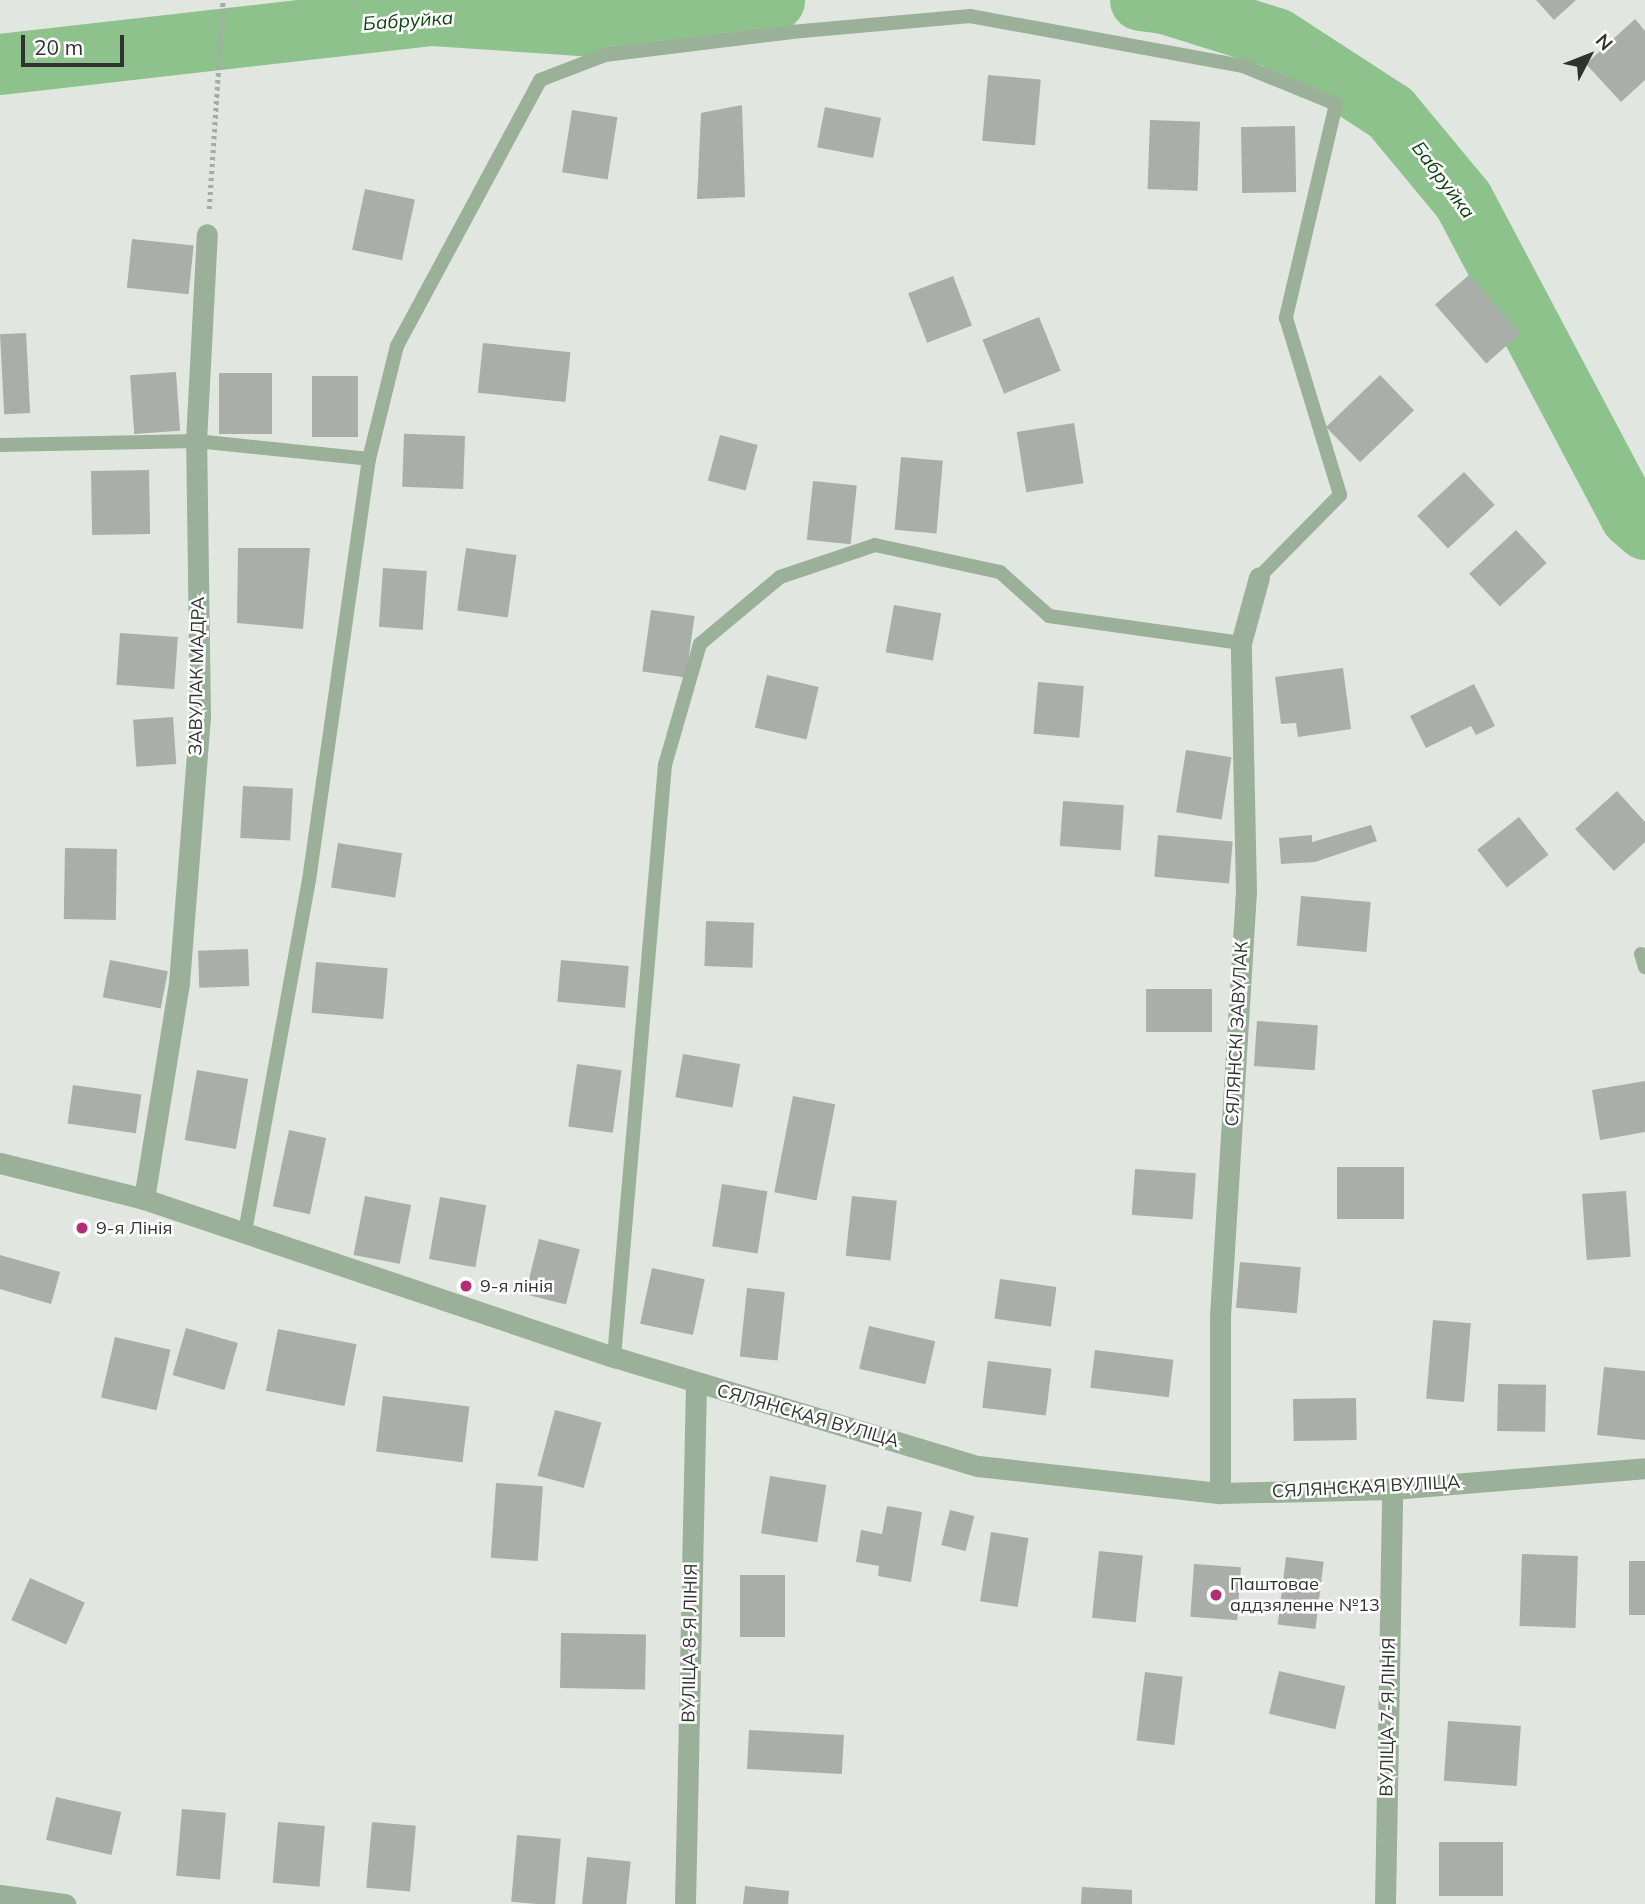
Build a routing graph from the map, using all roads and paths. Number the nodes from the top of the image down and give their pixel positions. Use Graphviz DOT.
graph roads {
  1 [pos="223,0"];
  2 [pos="207,234"];
  3 [pos="196,442"];
  4 [pos="0,445"];
  5 [pos="369,459"];
  6 [pos="1259,577"];
  7 [pos="1241,643"];
  8 [pos="0,1163"];
  9 [pos="144,1199"];
  10 [pos="245,1232"];
  11 [pos="614,1357"];
  12 [pos="696,1383"];
  13 [pos="1645,1468"];
  14 [pos="1391,1489"];
  15 [pos="1220,1493"];
  16 [pos="0,1895"];
  17 [pos="65,1904"];
  18 [pos="685,1904"];
  19 [pos="1385,1904"];
  1 -- 2 [label="path"];
  2 -- 3 [label="street, ЗАВУЛАК МАДРА"];
  3 -- 4 [label="lane"];
  3 -- 5 [label="lane"];
  3 -- 9 [label="street, ЗАВУЛАК МАДРА"];
  5 -- 6 [label="lane"];
  5 -- 10 [label="lane"];
  6 -- 7 [label="street, СЯЛЯНСКІ ЗАВУЛАК"];
  7 -- 11 [label="lane"];
  7 -- 15 [label="street, СЯЛЯНСКІ ЗАВУЛАК"];
  8 -- 9 [label="street, СЯЛЯНСКАЯ ВУЛІЦА"];
  9 -- 10 [label="street, СЯЛЯНСКАЯ ВУЛІЦА"];
  10 -- 11 [label="street, СЯЛЯНСКАЯ ВУЛІЦА"];
  11 -- 12 [label="street, СЯЛЯНСКАЯ ВУЛІЦА"];
  12 -- 15 [label="street, СЯЛЯНСКАЯ ВУЛІЦА"];
  12 -- 18 [label="street, ВУЛІЦА 8-Я ЛІНІЯ"];
  13 -- 14 [label="street, СЯЛЯНСКАЯ ВУЛІЦА"];
  14 -- 15 [label="street, СЯЛЯНСКАЯ ВУЛІЦА"];
  14 -- 19 [label="street, ВУЛІЦА 7-Я ЛІНІЯ"];
  16 -- 17 [label="street"];
}
